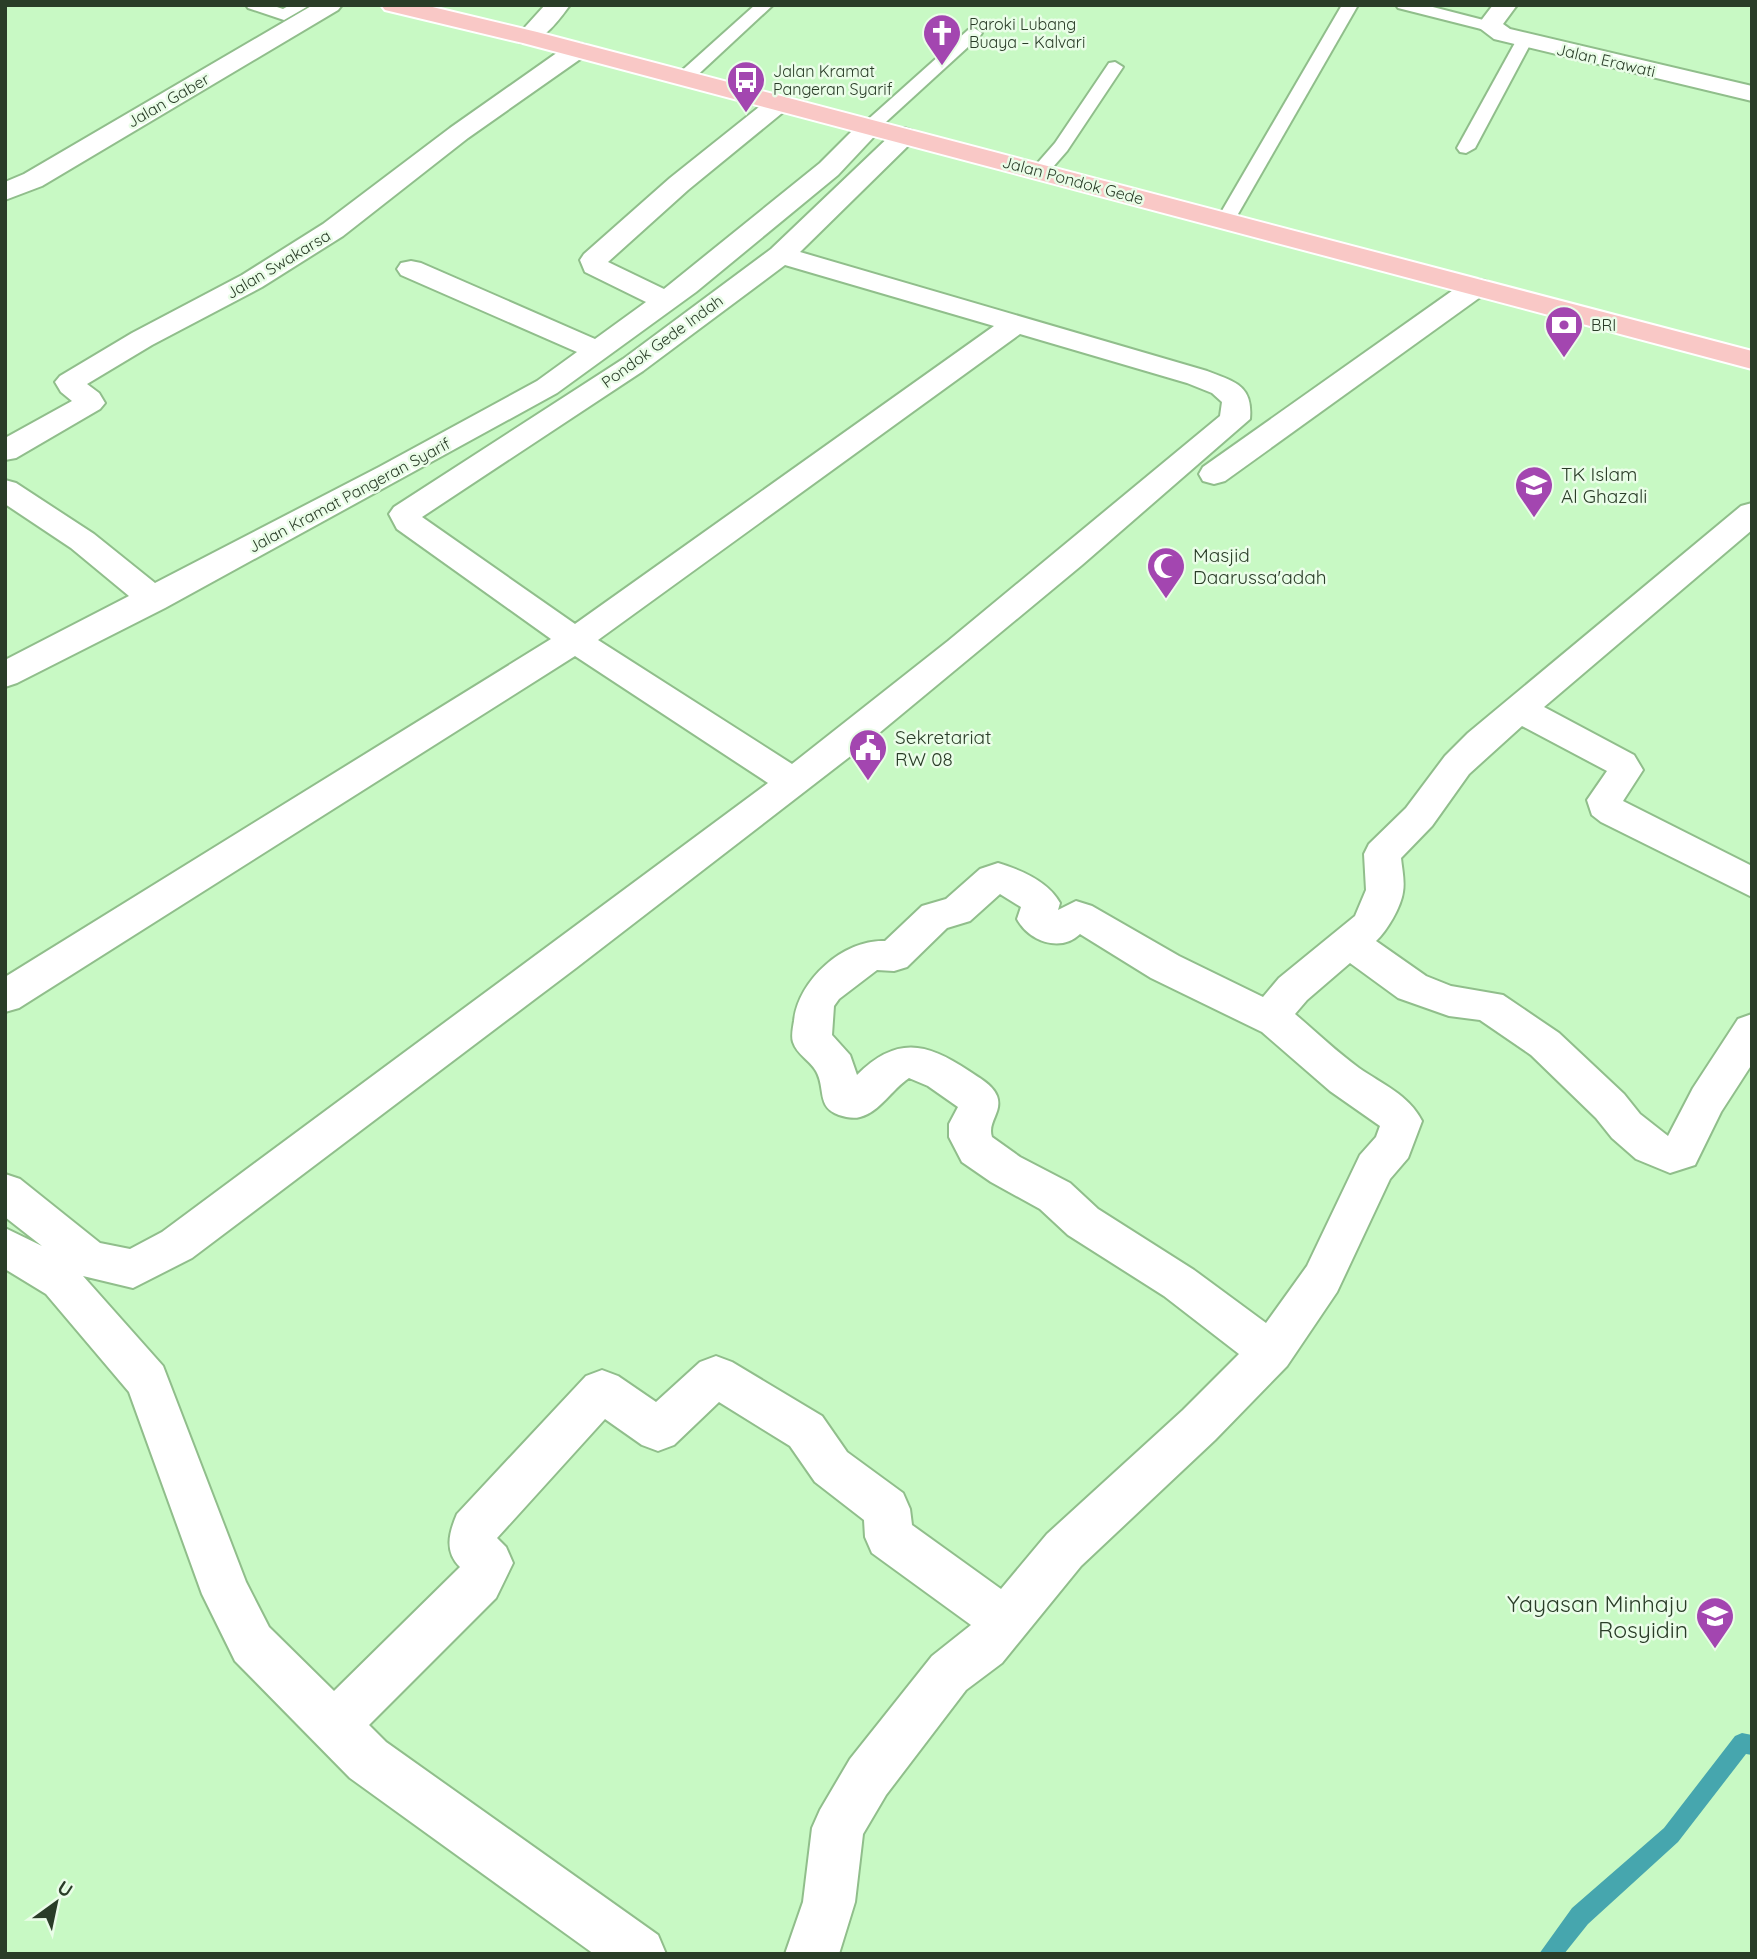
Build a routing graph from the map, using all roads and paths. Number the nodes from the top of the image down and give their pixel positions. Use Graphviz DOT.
graph roads {
  1 [pos="254,5"];
  2 [pos="302,5"];
  3 [pos="330,5"];
  4 [pos="393,5"];
  5 [pos="558,5"];
  6 [pos="765,5"];
  7 [pos="1350,5"];
  8 [pos="1404,5"];
  9 [pos="1505,5"];
  10 [pos="1489,26"];
  11 [pos="975,33"];
  12 [pos="528,37"];
  13 [pos="1524,41"];
  14 [pos="577,50"];
  15 [pos="1115,67"];
  16 [pos="684,78"];
  17 [pos="1752,94"];
  18 [pos="778,104"];
  19 [pos="870,127"];
  20 [pos="904,136"];
  21 [pos="1466,148"];
  22 [pos="1040,171"];
  23 [pos="5,192"];
  24 [pos="1225,221"];
  25 [pos="781,255"];
  26 [pos="411,270"];
  27 [pos="1476,287"];
  28 [pos="666,301"];
  29 [pos="1014,325"];
  30 [pos="599,351"];
  31 [pos="1752,360"];
  32 [pos="5,452"];
  33 [pos="1214,474"];
  34 [pos="5,490"];
  35 [pos="1752,513"];
  36 [pos="153,600"];
  37 [pos="575,640"];
  38 [pos="5,675"];
  39 [pos="1520,709"];
  40 [pos="793,782"];
  41 [pos="1752,883"];
  42 [pos="1350,943"];
  43 [pos="5,997"];
  44 [pos="1270,1017"];
  45 [pos="1752,1030"];
  46 [pos="5,1192"];
  47 [pos="5,1246"];
  48 [pos="1270,1352"];
  49 [pos="1005,1620"];
  50 [pos="334,1725"];
  51 [pos="639,1954"];
  52 [pos="812,1954"];
  1 -- 2 [label="lane"];
  3 -- 23 [label="street, Jalan Gaber"];
  4 -- 12 [label="main road, Jalan Pondok Gede"];
  5 -- 12 [label="street"];
  6 -- 16 [label="lane"];
  7 -- 24 [label="lane"];
  8 -- 10 [label="lane"];
  9 -- 10 [label="street"];
  10 -- 13 [label="street, Jalan Erawati"];
  11 -- 19 [label="lane"];
  12 -- 14 [label="main road, Jalan Pondok Gede"];
  13 -- 17 [label="street, Jalan Erawati"];
  13 -- 21 [label="lane"];
  14 -- 16 [label="main road, Jalan Pondok Gede"];
  14 -- 32 [label="street, Jalan Swakarsa"];
  15 -- 22 [label="lane"];
  16 -- 18 [label="main road, Jalan Pondok Gede"];
  18 -- 19 [label="main road, Jalan Pondok Gede"];
  18 -- 28 [label="street"];
  19 -- 20 [label="main road, Jalan Pondok Gede"];
  19 -- 28 [label="street, Jalan Kramat Pangeran Syarif"];
  20 -- 22 [label="main road, Jalan Pondok Gede"];
  20 -- 25 [label="street, Pondok Gede Indah"];
  22 -- 24 [label="main road, Jalan Pondok Gede"];
  24 -- 27 [label="main road, Jalan Pondok Gede"];
  25 -- 29 [label="street"];
  25 -- 37 [label="street, Pondok Gede Indah"];
  26 -- 30 [label="street"];
  27 -- 31 [label="main road, Jalan Pondok Gede"];
  27 -- 33 [label="street"];
  28 -- 30 [label="street, Jalan Kramat Pangeran Syarif"];
  29 -- 37 [label="street"];
  29 -- 40 [label="street"];
  30 -- 36 [label="street, Jalan Kramat Pangeran Syarif"];
  34 -- 36 [label="street"];
  35 -- 39 [label="street"];
  36 -- 38 [label="street, Jalan Kramat Pangeran Syarif"];
  37 -- 40 [label="street"];
  37 -- 43 [label="street"];
  39 -- 41 [label="street"];
  39 -- 42 [label="street"];
  40 -- 46 [label="street"];
  42 -- 44 [label="street"];
  42 -- 45 [label="street"];
  44 -- 48 [label="street"];
  44 -- 48 [label="street"];
  47 -- 50 [label="street"];
  48 -- 49 [label="street"];
  49 -- 50 [label="street"];
  49 -- 52 [label="street"];
  50 -- 51 [label="street"];
}
